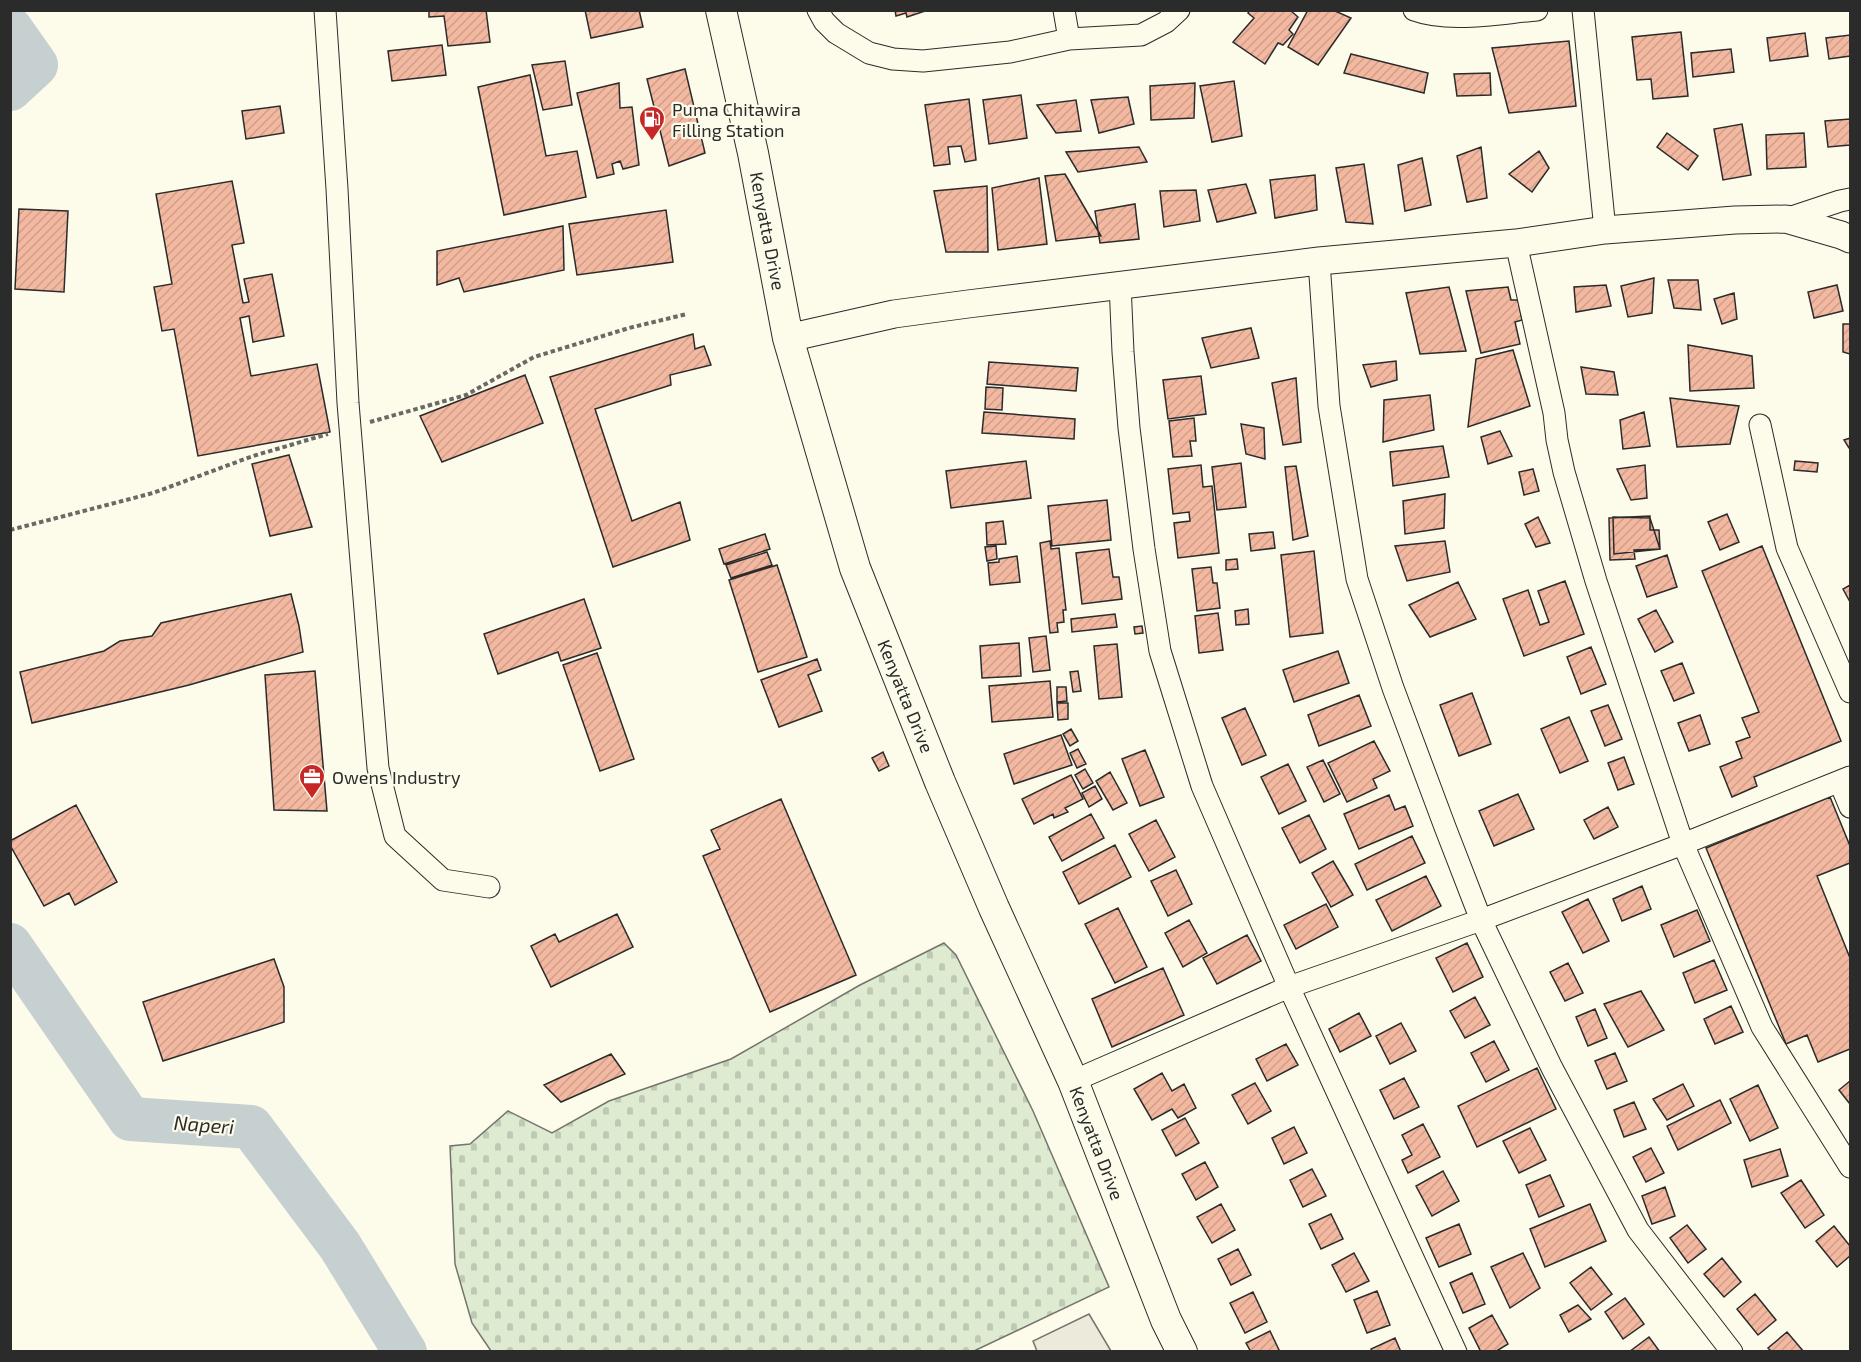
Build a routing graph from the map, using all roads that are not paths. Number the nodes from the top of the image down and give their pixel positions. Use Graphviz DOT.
graph roads {
  1 [pos="325,10"];
  2 [pos="721,10"];
  3 [pos="818,10"];
  4 [pos="1064,10"];
  5 [pos="1179,10"];
  6 [pos="1414,10"];
  7 [pos="1537,10"];
  8 [pos="1583,10"];
  9 [pos="1069,39"];
  10 [pos="1851,199"];
  11 [pos="1786,219"];
  12 [pos="1605,230"];
  13 [pos="1851,239"];
  14 [pos="1516,243"];
  15 [pos="1318,261"];
  16 [pos="1120,284"];
  17 [pos="788,338"];
  18 [pos="1760,425"];
  19 [pos="1851,692"];
  20 [pos="1845,780"];
  21 [pos="1851,807"];
  22 [pos="1683,844"];
  23 [pos="489,888"];
  24 [pos="1481,920"];
  25 [pos="1289,987"];
  26 [pos="1072,1081"];
  27 [pos="1851,1167"];
  28 [pos="1182,1352"];
  29 [pos="1456,1352"];
  30 [pos="1732,1352"];
  1 -- 23 [label="street"];
  2 -- 17 [label="main road, Kenyatta Drive"];
  3 -- 9 [label="street"];
  4 -- 9 [label="street"];
  5 -- 9 [label="street"];
  6 -- 7 [label="street"];
  8 -- 12 [label="street"];
  10 -- 11 [label="street"];
  11 -- 12 [label="street"];
  11 -- 13 [label="street"];
  12 -- 14 [label="street"];
  14 -- 15 [label="street"];
  14 -- 22 [label="street"];
  15 -- 16 [label="street"];
  15 -- 24 [label="street"];
  16 -- 17 [label="street"];
  16 -- 25 [label="street"];
  17 -- 26 [label="main road, Kenyatta Drive"];
  18 -- 19 [label="street"];
  20 -- 21 [label="street"];
  20 -- 22 [label="street"];
  22 -- 24 [label="street"];
  22 -- 27 [label="street"];
  24 -- 25 [label="street"];
  24 -- 30 [label="street"];
  25 -- 26 [label="street"];
  25 -- 29 [label="street"];
  26 -- 28 [label="main road, Kenyatta Drive"];
}
